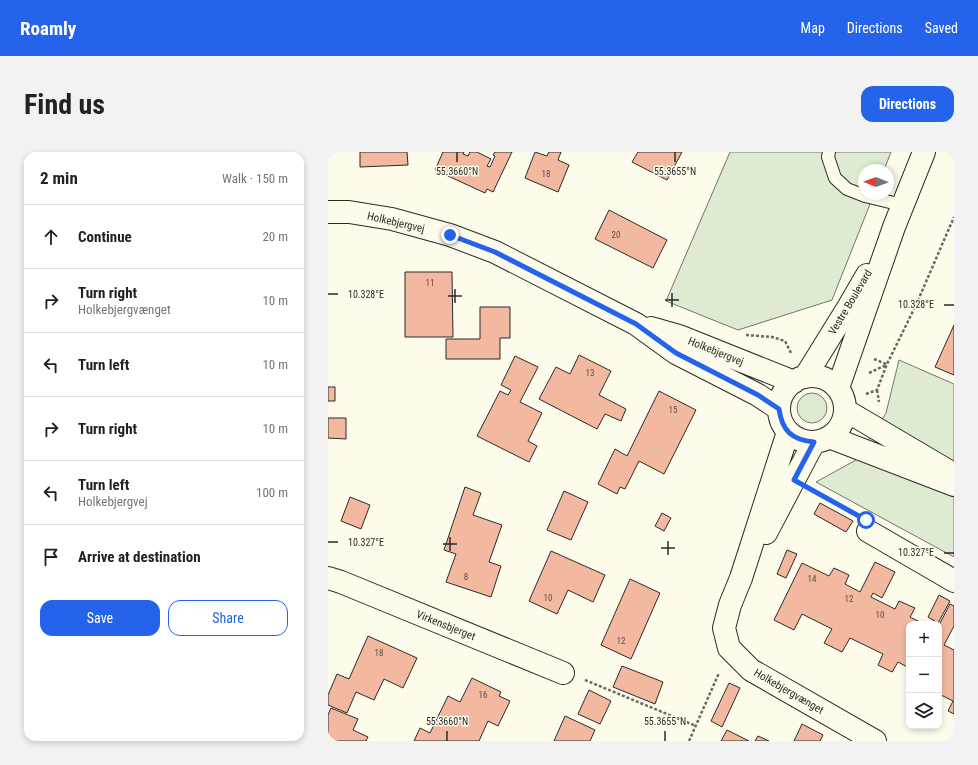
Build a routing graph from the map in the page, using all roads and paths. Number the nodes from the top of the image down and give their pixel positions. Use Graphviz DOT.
graph roads {
  1 [pos="829,152"];
  2 [pos="924,152"];
  3 [pos="902,205"];
  4 [pos="328,212"];
  5 [pos="954,217"];
  6 [pos="894,227"];
  7 [pos="636,324"];
  8 [pos="799,379"];
  9 [pos="843,400"];
  10 [pos="779,409"];
  11 [pos="788,432"];
  12 [pos="822,440"];
  13 [pos="954,475"];
  14 [pos="794,480"];
  15 [pos="954,485"];
  16 [pos="868,531"];
  17 [pos="328,578"];
  18 [pos="742,578"];
  19 [pos="954,581"];
  20 [pos="729,648"];
  21 [pos="564,673"];
  22 [pos="696,726"];
  23 [pos="689,741"];
  24 [pos="875,741"];
  1 -- 3 [label="lane"];
  2 -- 3 [label="street, Vestre Boulevard"];
  3 -- 6 [label="street, Vestre Boulevard"];
  4 -- 7 [label="street, Holkebjergvej"];
  5 -- 9 [label="path"];
  6 -- 8 [label="street, Vestre Boulevard"];
  6 -- 9 [label="street, Vestre Boulevard"];
  7 -- 8 [label="street, Holkebjergvej"];
  7 -- 10 [label="street, Holkebjergvej"];
  8 -- 9 [label="street"];
  8 -- 10 [label="street"];
  9 -- 12 [label="street"];
  9 -- 13 [label="street"];
  10 -- 11 [label="street"];
  11 -- 12 [label="street"];
  11 -- 18 [label="street"];
  12 -- 14 [label="street"];
  12 -- 15 [label="street"];
  14 -- 16 [label="path"];
  14 -- 18 [label="street"];
  16 -- 19 [label="street"];
  17 -- 21 [label="street, Virkensbjerget"];
  18 -- 20 [label="street"];
  20 -- 22 [label="path"];
  20 -- 24 [label="street, Holkebjergvænget"];
  21 -- 22 [label="path"];
  22 -- 23 [label="path"];
}
